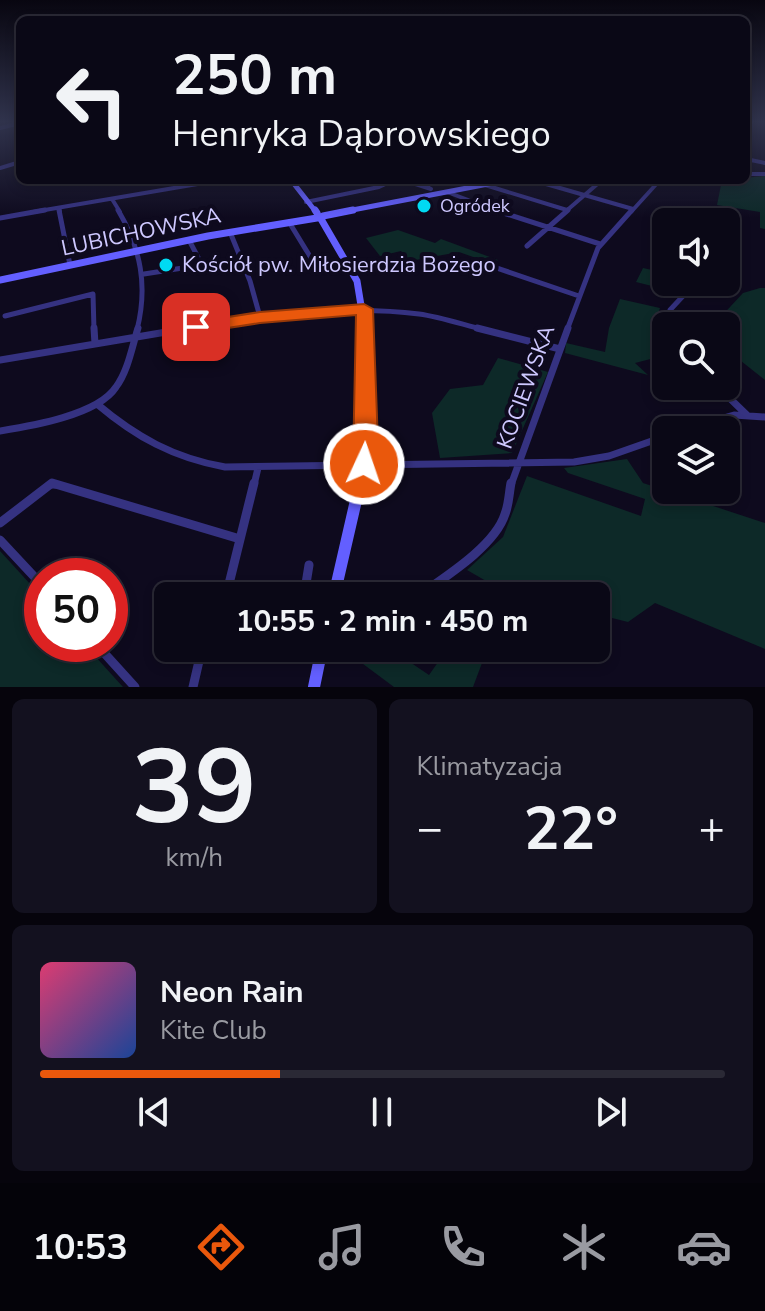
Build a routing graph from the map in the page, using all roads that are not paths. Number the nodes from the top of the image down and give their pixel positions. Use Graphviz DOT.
graph roads {
  1 [pos="182,184"];
  2 [pos="199,184"];
  3 [pos="295,184"];
  4 [pos="385,184"];
  5 [pos="490,184"];
  6 [pos="546,184"];
  7 [pos="597,184"];
  8 [pos="656,184"];
  9 [pos="485,185"];
  10 [pos="183,187"];
  11 [pos="447,192"];
  12 [pos="585,195"];
  13 [pos="112,199"];
  14 [pos="306,202"];
  15 [pos="59,208"];
  16 [pos="633,209"];
  17 [pos="567,210"];
  18 [pos="315,216"];
  19 [pos="0,218"];
  20 [pos="289,221"];
  21 [pos="548,227"];
  22 [pos="230,232"];
  23 [pos="189,240"];
  24 [pos="600,244"];
  25 [pos="527,246"];
  26 [pos="139,251"];
  27 [pos="314,263"];
  28 [pos="485,264"];
  29 [pos="70,265"];
  30 [pos="144,274"];
  31 [pos="0,280"];
  32 [pos="579,296"];
  33 [pos="682,296"];
  34 [pos="364,309"];
  35 [pos="668,312"];
  36 [pos="5,316"];
  37 [pos="260,317"];
  38 [pos="135,337"];
  39 [pos="95,344"];
  40 [pos="560,349"];
  41 [pos="0,360"];
  42 [pos="731,400"];
  43 [pos="97,404"];
  44 [pos="747,415"];
  45 [pos="736,416"];
  46 [pos="765,417"];
  47 [pos="0,431"];
  48 [pos="652,440"];
  49 [pos="518,461"];
  50 [pos="364,464"];
  51 [pos="258,468"];
  52 [pos="0,523"];
  53 [pos="240,539"];
  54 [pos="0,540"];
  55 [pos="309,565"];
  56 [pos="24,566"];
  57 [pos="229,582"];
  58 [pos="306,582"];
  59 [pos="337,582"];
  60 [pos="438,582"];
  61 [pos="112,662"];
  62 [pos="199,662"];
  63 [pos="319,662"];
  64 [pos="135,687"];
  65 [pos="193,687"];
  66 [pos="314,687"];
  1 -- 10 [label="street"];
  2 -- 10 [label="street"];
  3 -- 14 [label="main road"];
  4 -- 14 [label="street"];
  5 -- 9 [label="main road, LUBICHOWSKA"];
  6 -- 12 [label="street"];
  7 -- 12 [label="street"];
  8 -- 16 [label="street, KOCIEWSKA"];
  9 -- 11 [label="main road, LUBICHOWSKA"];
  9 -- 17 [label="street"];
  10 -- 13 [label="street"];
  11 -- 18 [label="main road, LUBICHOWSKA"];
  11 -- 21 [label="street"];
  12 -- 16 [label="street"];
  12 -- 17 [label="street"];
  13 -- 15 [label="street"];
  13 -- 26 [label="street"];
  14 -- 18 [label="main road"];
  15 -- 19 [label="street"];
  15 -- 29 [label="street"];
  16 -- 24 [label="street, KOCIEWSKA"];
  17 -- 21 [label="street"];
  18 -- 20 [label="main road, LUBICHOWSKA"];
  18 -- 34 [label="main road"];
  20 -- 22 [label="main road, LUBICHOWSKA"];
  20 -- 27 [label="street"];
  21 -- 24 [label="street"];
  21 -- 25 [label="street"];
  22 -- 23 [label="main road, LUBICHOWSKA"];
  22 -- 37 [label="street"];
  23 -- 26 [label="main road, LUBICHOWSKA"];
  23 -- 30 [label="street"];
  24 -- 32 [label="street, KOCIEWSKA"];
  26 -- 29 [label="main road, LUBICHOWSKA"];
  26 -- 30 [label="street"];
  28 -- 32 [label="street"];
  29 -- 31 [label="main road, LUBICHOWSKA"];
  30 -- 38 [label="street"];
  32 -- 40 [label="street, KOCIEWSKA"];
  33 -- 35 [label="street"];
  34 -- 37 [label="street"];
  34 -- 40 [label="street"];
  34 -- 50 [label="main road"];
  36 -- 39 [label="street"];
  37 -- 38 [label="street"];
  38 -- 39 [label="street"];
  38 -- 43 [label="street"];
  39 -- 41 [label="street"];
  40 -- 49 [label="street, KOCIEWSKA"];
  42 -- 44 [label="street"];
  43 -- 47 [label="street"];
  43 -- 51 [label="street"];
  44 -- 45 [label="street"];
  44 -- 46 [label="street"];
  48 -- 49 [label="street"];
  49 -- 50 [label="street"];
  49 -- 60 [label="street, KOCIEWSKA"];
  50 -- 51 [label="street"];
  50 -- 59 [label="main road"];
  51 -- 53 [label="street"];
  52 -- 53 [label="street"];
  53 -- 57 [label="street"];
  54 -- 56 [label="street"];
  55 -- 58 [label="street"];
  61 -- 64 [label="street"];
  62 -- 65 [label="street"];
  63 -- 66 [label="main road"];
}
